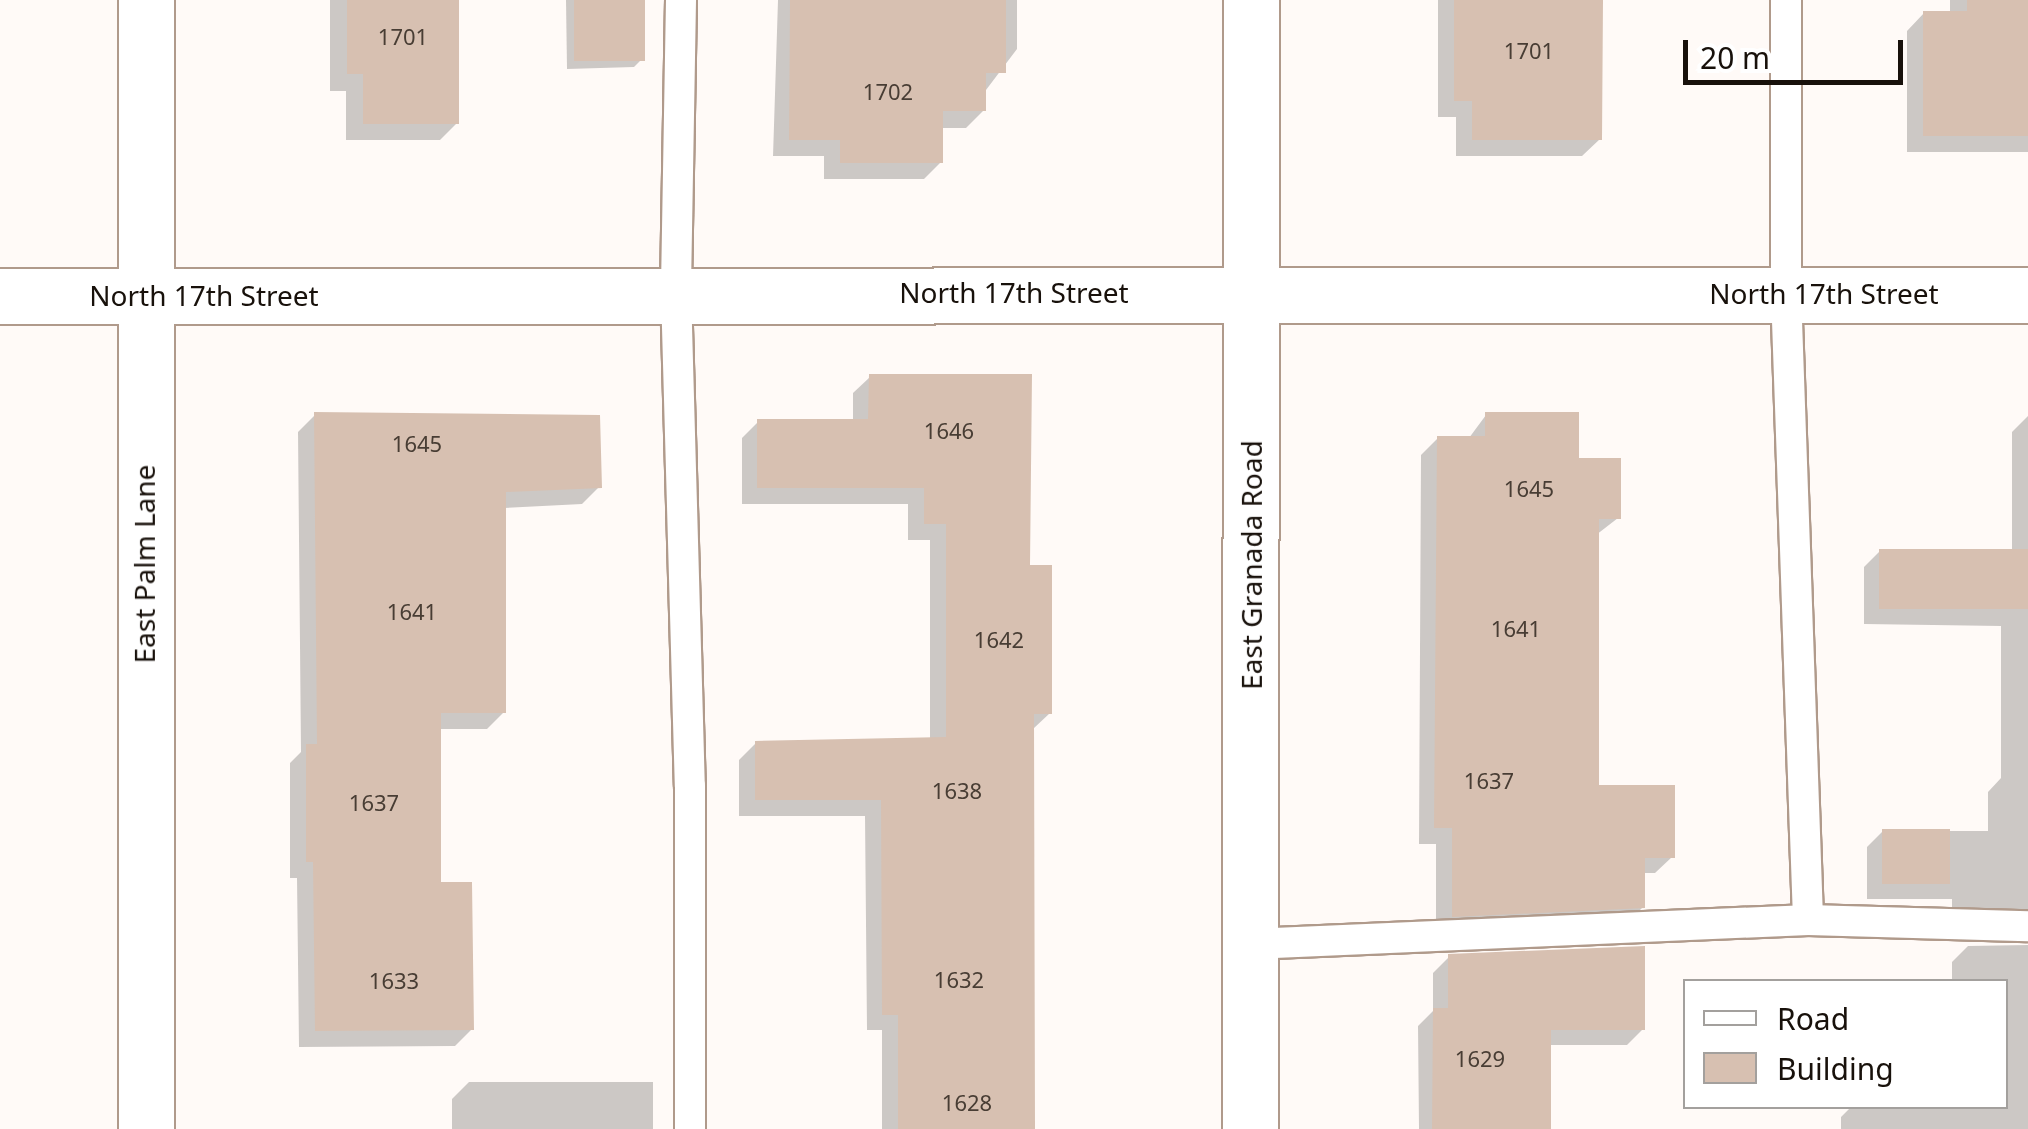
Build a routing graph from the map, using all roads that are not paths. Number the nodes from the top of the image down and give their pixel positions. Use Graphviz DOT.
graph roads {
  1 [pos="146,0"];
  2 [pos="681,0"];
  3 [pos="1251,0"];
  4 [pos="1786,0"];
  5 [pos="676,291"];
  6 [pos="1786,292"];
  7 [pos="1251,293"];
  8 [pos="2028,295"];
  9 [pos="0,296"];
  10 [pos="144,296"];
  11 [pos="1808,920"];
  12 [pos="2028,926"];
  13 [pos="1251,944"];
  14 [pos="146,1129"];
  15 [pos="690,1129"];
  16 [pos="1250,1129"];
  1 -- 10 [label="street, East Palm Lane"];
  2 -- 5 [label="lane"];
  3 -- 7 [label="street, East Granada Road"];
  4 -- 6 [label="lane"];
  5 -- 7 [label="street, North 17th Street"];
  5 -- 10 [label="street, North 17th Street"];
  5 -- 15 [label="lane"];
  6 -- 7 [label="street, North 17th Street"];
  6 -- 8 [label="street, North 17th Street"];
  6 -- 11 [label="lane"];
  7 -- 13 [label="street, East Granada Road"];
  9 -- 10 [label="street, North 17th Street"];
  10 -- 14 [label="street, East Palm Lane"];
  11 -- 12 [label="lane"];
  11 -- 13 [label="lane"];
  13 -- 16 [label="street, East Granada Road"];
}
